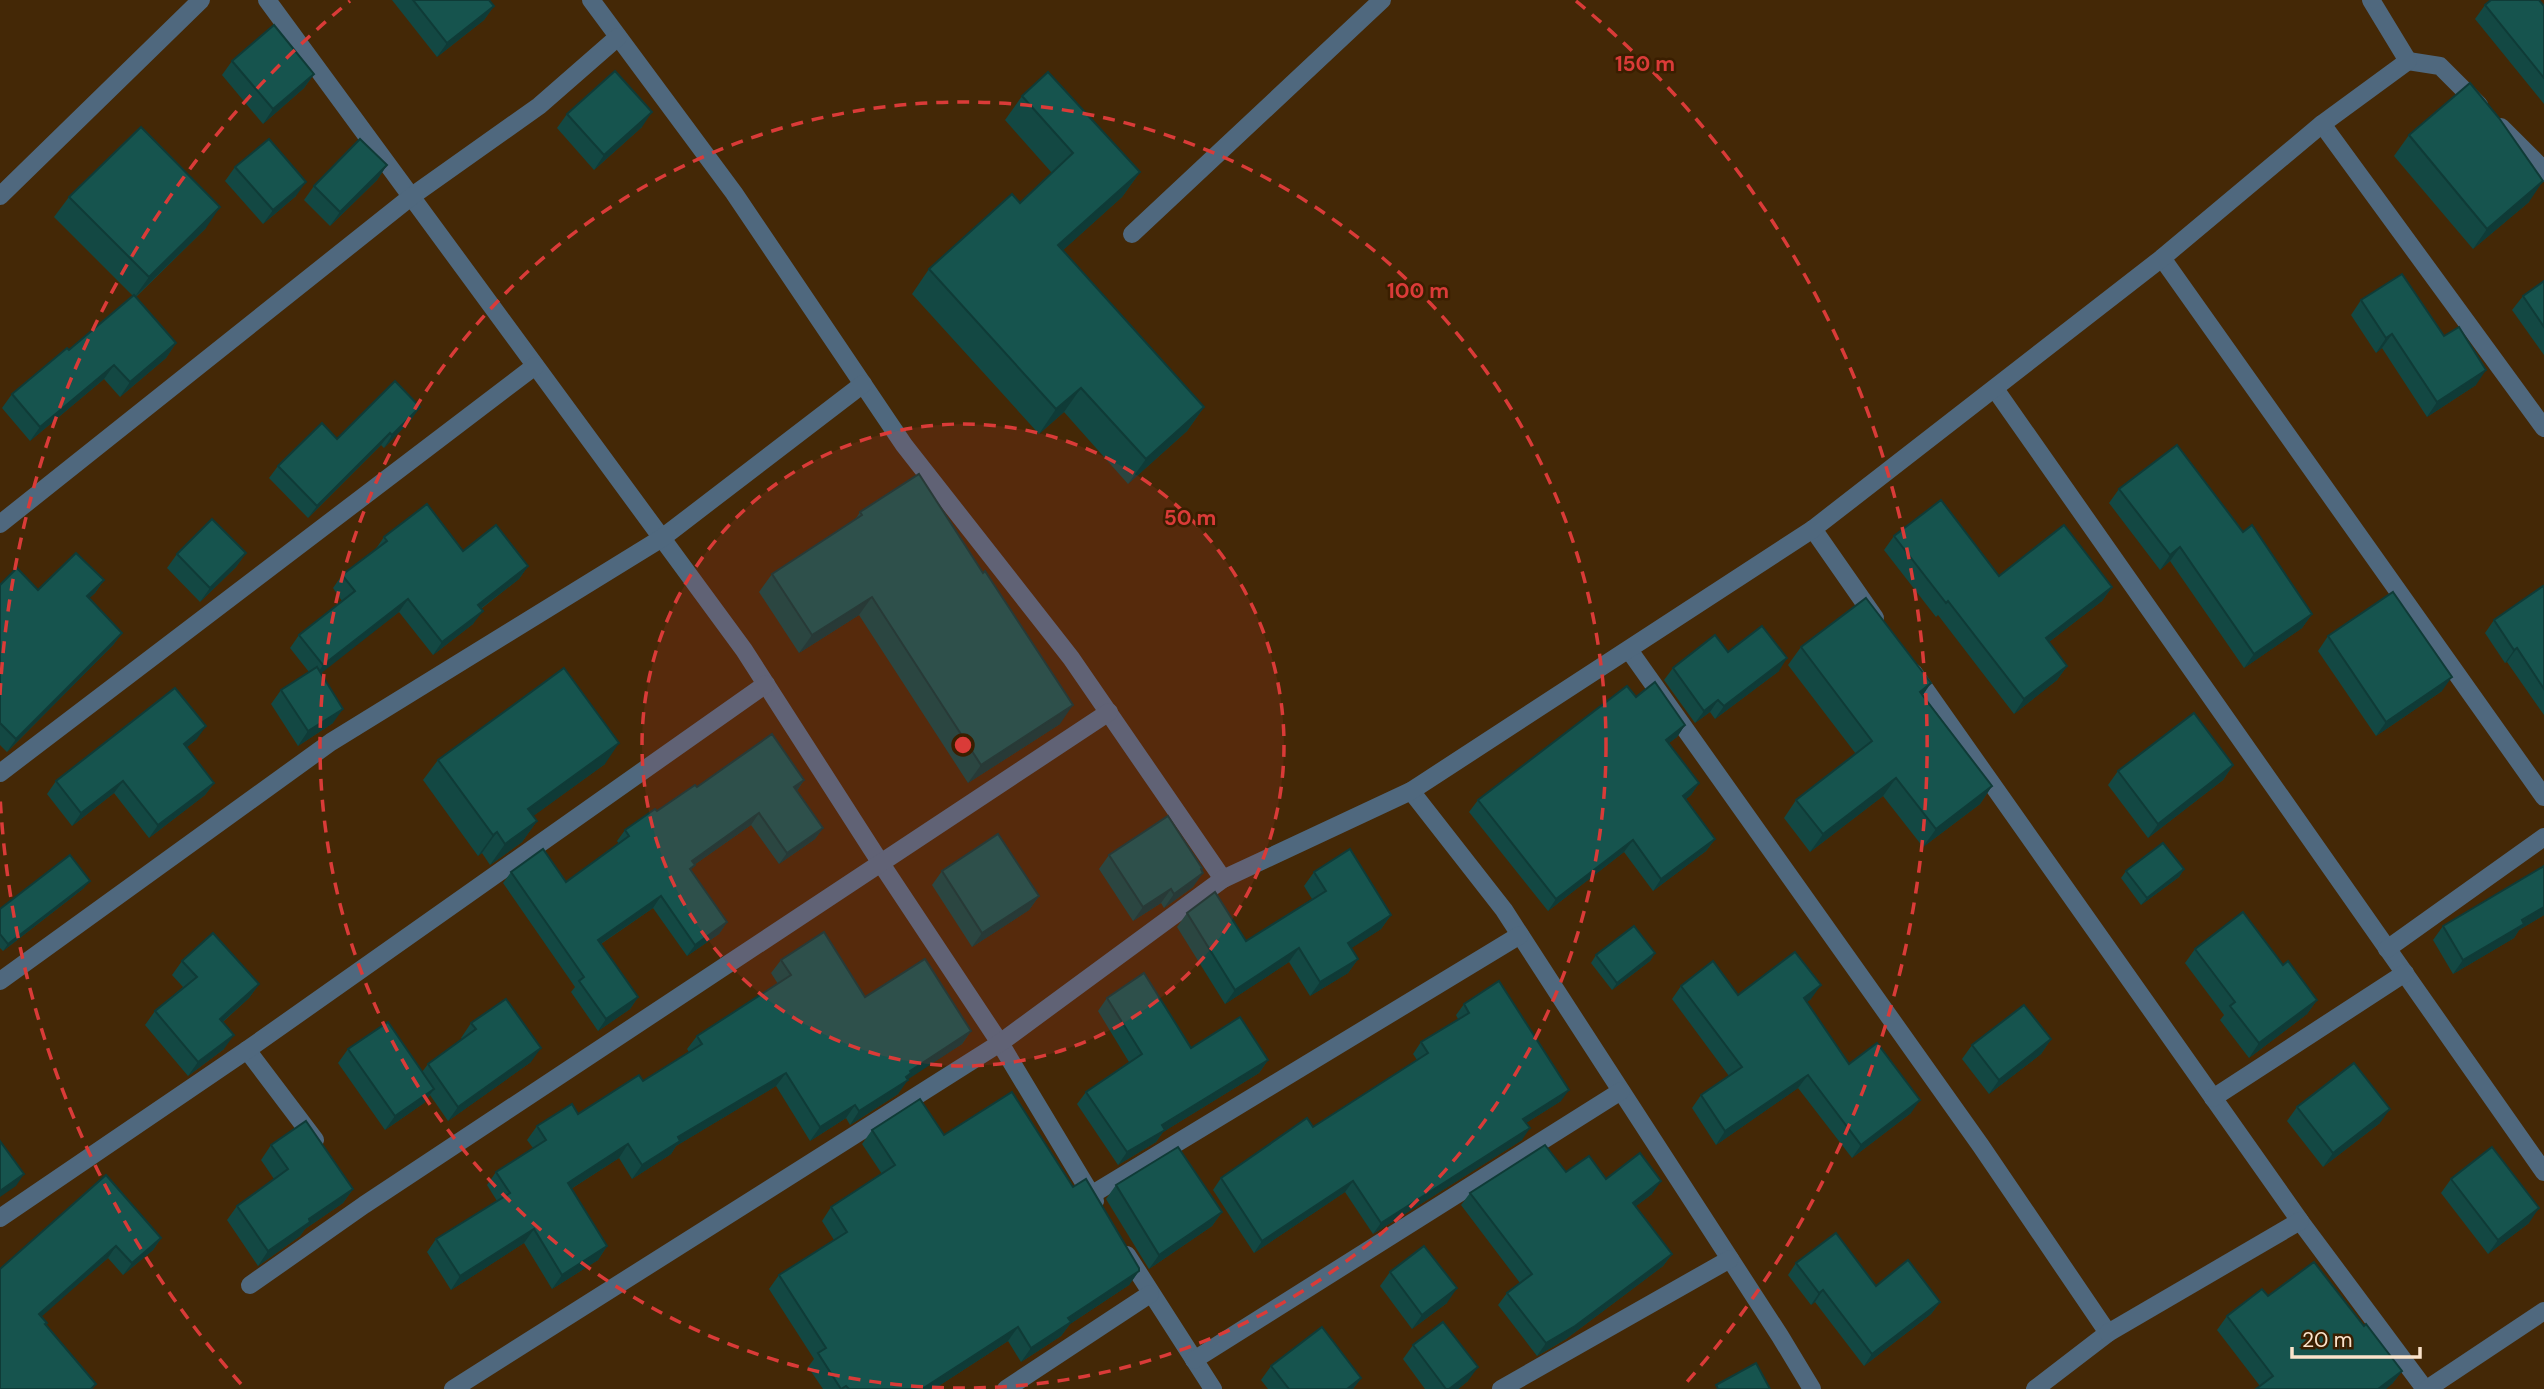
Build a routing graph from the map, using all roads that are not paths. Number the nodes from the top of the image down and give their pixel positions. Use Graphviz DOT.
graph roads {
  1 [pos="201,0"];
  2 [pos="267,0"];
  3 [pos="591,0"];
  4 [pos="1382,0"];
  5 [pos="2373,1"];
  6 [pos="618,37"];
  7 [pos="2408,61"];
  8 [pos="2322,124"];
  9 [pos="2542,164"];
  10 [pos="0,196"];
  11 [pos="412,196"];
  12 [pos="1132,234"];
  13 [pos="2162,258"];
  14 [pos="536,366"];
  15 [pos="863,384"];
  16 [pos="1995,389"];
  17 [pos="2544,428"];
  18 [pos="0,524"];
  19 [pos="1813,529"];
  20 [pos="662,538"];
  21 [pos="1885,632"];
  22 [pos="1629,650"];
  23 [pos="1901,654"];
  24 [pos="766,684"];
  25 [pos="1109,712"];
  26 [pos="0,773"];
  27 [pos="1411,791"];
  28 [pos="2544,797"];
  29 [pos="2544,837"];
  30 [pos="880,862"];
  31 [pos="1223,879"];
  32 [pos="1520,936"];
  33 [pos="2387,948"];
  34 [pos="2405,973"];
  35 [pos="0,981"];
  36 [pos="1000,1043"];
  37 [pos="247,1050"];
  38 [pos="1621,1091"];
  39 [pos="2213,1098"];
  40 [pos="322,1149"];
  41 [pos="2544,1172"];
  42 [pos="1091,1195"];
  43 [pos="1104,1217"];
  44 [pos="0,1218"];
  45 [pos="2300,1221"];
  46 [pos="1117,1239"];
  47 [pos="1730,1259"];
  48 [pos="250,1285"];
  49 [pos="1150,1294"];
  50 [pos="2544,1311"];
  51 [pos="2109,1333"];
  52 [pos="1194,1360"];
  53 [pos="453,1389"];
  54 [pos="1006,1389"];
  55 [pos="1213,1389"];
  56 [pos="1501,1389"];
  57 [pos="1812,1389"];
  58 [pos="2035,1389"];
  59 [pos="2426,1389"];
  1 -- 10 [label="street"];
  2 -- 11 [label="street"];
  3 -- 6 [label="street"];
  4 -- 12 [label="street"];
  5 -- 7 [label="street"];
  6 -- 11 [label="street"];
  6 -- 15 [label="street"];
  7 -- 8 [label="street"];
  7 -- 9 [label="street"];
  8 -- 13 [label="street"];
  8 -- 17 [label="street"];
  11 -- 14 [label="street"];
  11 -- 18 [label="street"];
  13 -- 16 [label="street"];
  13 -- 28 [label="street"];
  14 -- 20 [label="street"];
  14 -- 26 [label="street"];
  15 -- 20 [label="street"];
  15 -- 25 [label="street"];
  16 -- 19 [label="street"];
  16 -- 33 [label="street"];
  19 -- 21 [label="street"];
  19 -- 22 [label="street"];
  20 -- 24 [label="street"];
  20 -- 35 [label="street"];
  22 -- 27 [label="street"];
  22 -- 51 [label="street"];
  23 -- 39 [label="street"];
  24 -- 30 [label="street"];
  24 -- 37 [label="street"];
  25 -- 30 [label="street"];
  25 -- 31 [label="street"];
  27 -- 31 [label="street"];
  27 -- 32 [label="street"];
  29 -- 33 [label="street"];
  30 -- 36 [label="street"];
  30 -- 48 [label="street"];
  31 -- 36 [label="street"];
  32 -- 38 [label="street"];
  32 -- 42 [label="street"];
  33 -- 34 [label="street"];
  34 -- 39 [label="street"];
  34 -- 41 [label="street"];
  36 -- 42 [label="street"];
  36 -- 53 [label="street"];
  37 -- 40 [label="street"];
  37 -- 44 [label="street"];
  38 -- 47 [label="street"];
  38 -- 52 [label="street"];
  39 -- 45 [label="street"];
  42 -- 43 [label="street"];
  45 -- 51 [label="street"];
  45 -- 59 [label="street"];
  46 -- 49 [label="street"];
  47 -- 56 [label="street"];
  47 -- 57 [label="street"];
  49 -- 52 [label="street"];
  49 -- 54 [label="street"];
  50 -- 59 [label="street"];
  51 -- 58 [label="street"];
  52 -- 55 [label="street"];
}
